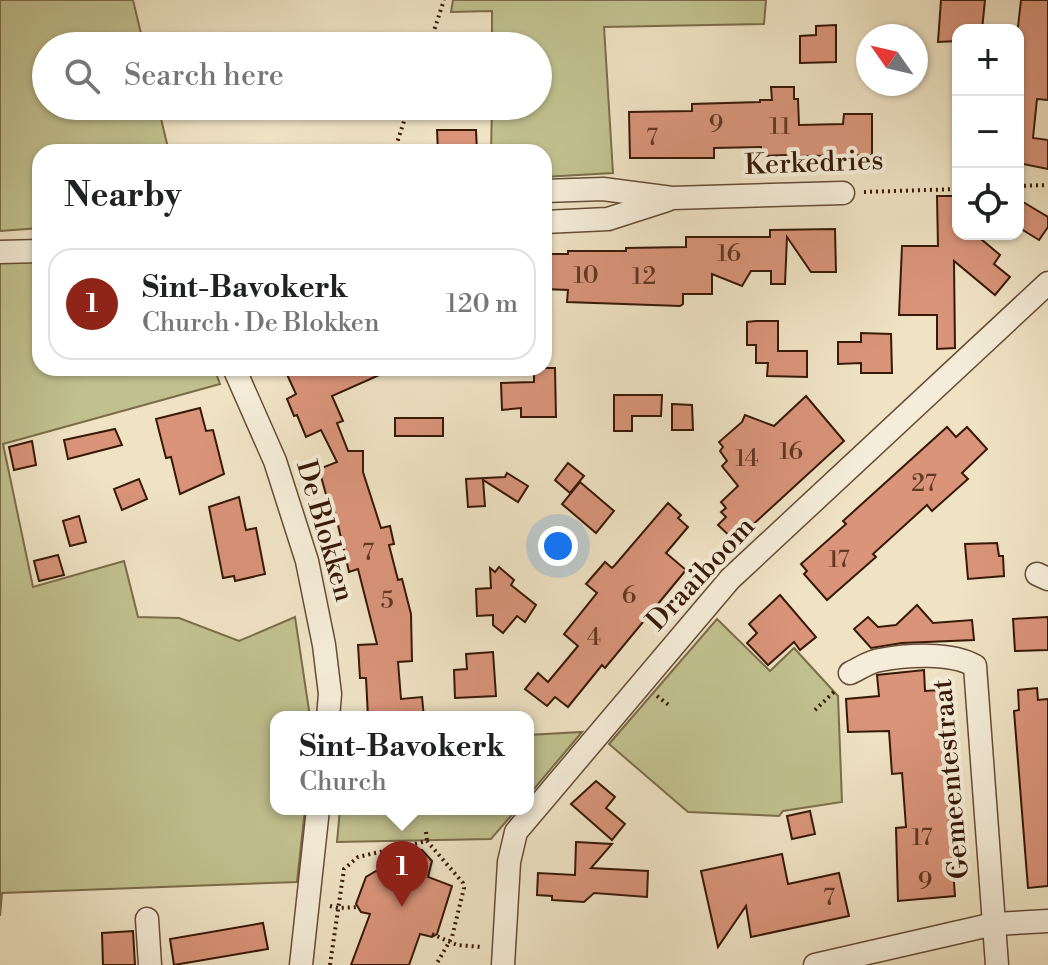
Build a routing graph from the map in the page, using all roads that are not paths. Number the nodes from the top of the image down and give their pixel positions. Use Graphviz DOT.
graph roads {
  1 [pos="552,191"];
  2 [pos="843,193"];
  3 [pos="672,198"];
  4 [pos="552,222"];
  5 [pos="32,251"];
  6 [pos="0,252"];
  7 [pos="1048,283"];
  8 [pos="238,376"];
  9 [pos="850,673"];
  10 [pos="329,711"];
  11 [pos="534,811"];
  12 [pos="317,815"];
  13 [pos="530,815"];
  14 [pos="147,919"];
  15 [pos="1048,921"];
  16 [pos="994,924"];
  17 [pos="504,957"];
  18 [pos="150,965"];
  19 [pos="301,965"];
  20 [pos="815,965"];
  21 [pos="997,965"];
  1 -- 3 [label="street, Kerkedries"];
  2 -- 3 [label="street, Kerkedries"];
  3 -- 4 [label="street, Kerkedries"];
  5 -- 6 [label="street"];
  7 -- 11 [label="street, Draaiboom"];
  8 -- 10 [label="street, De Blokken"];
  9 -- 16 [label="street, Gemeentestraat"];
  12 -- 19 [label="street"];
  13 -- 17 [label="street, Draaiboom"];
  14 -- 18 [label="street"];
  15 -- 16 [label="street"];
  16 -- 20 [label="street"];
  16 -- 21 [label="street, Gemeentestraat"];
}
